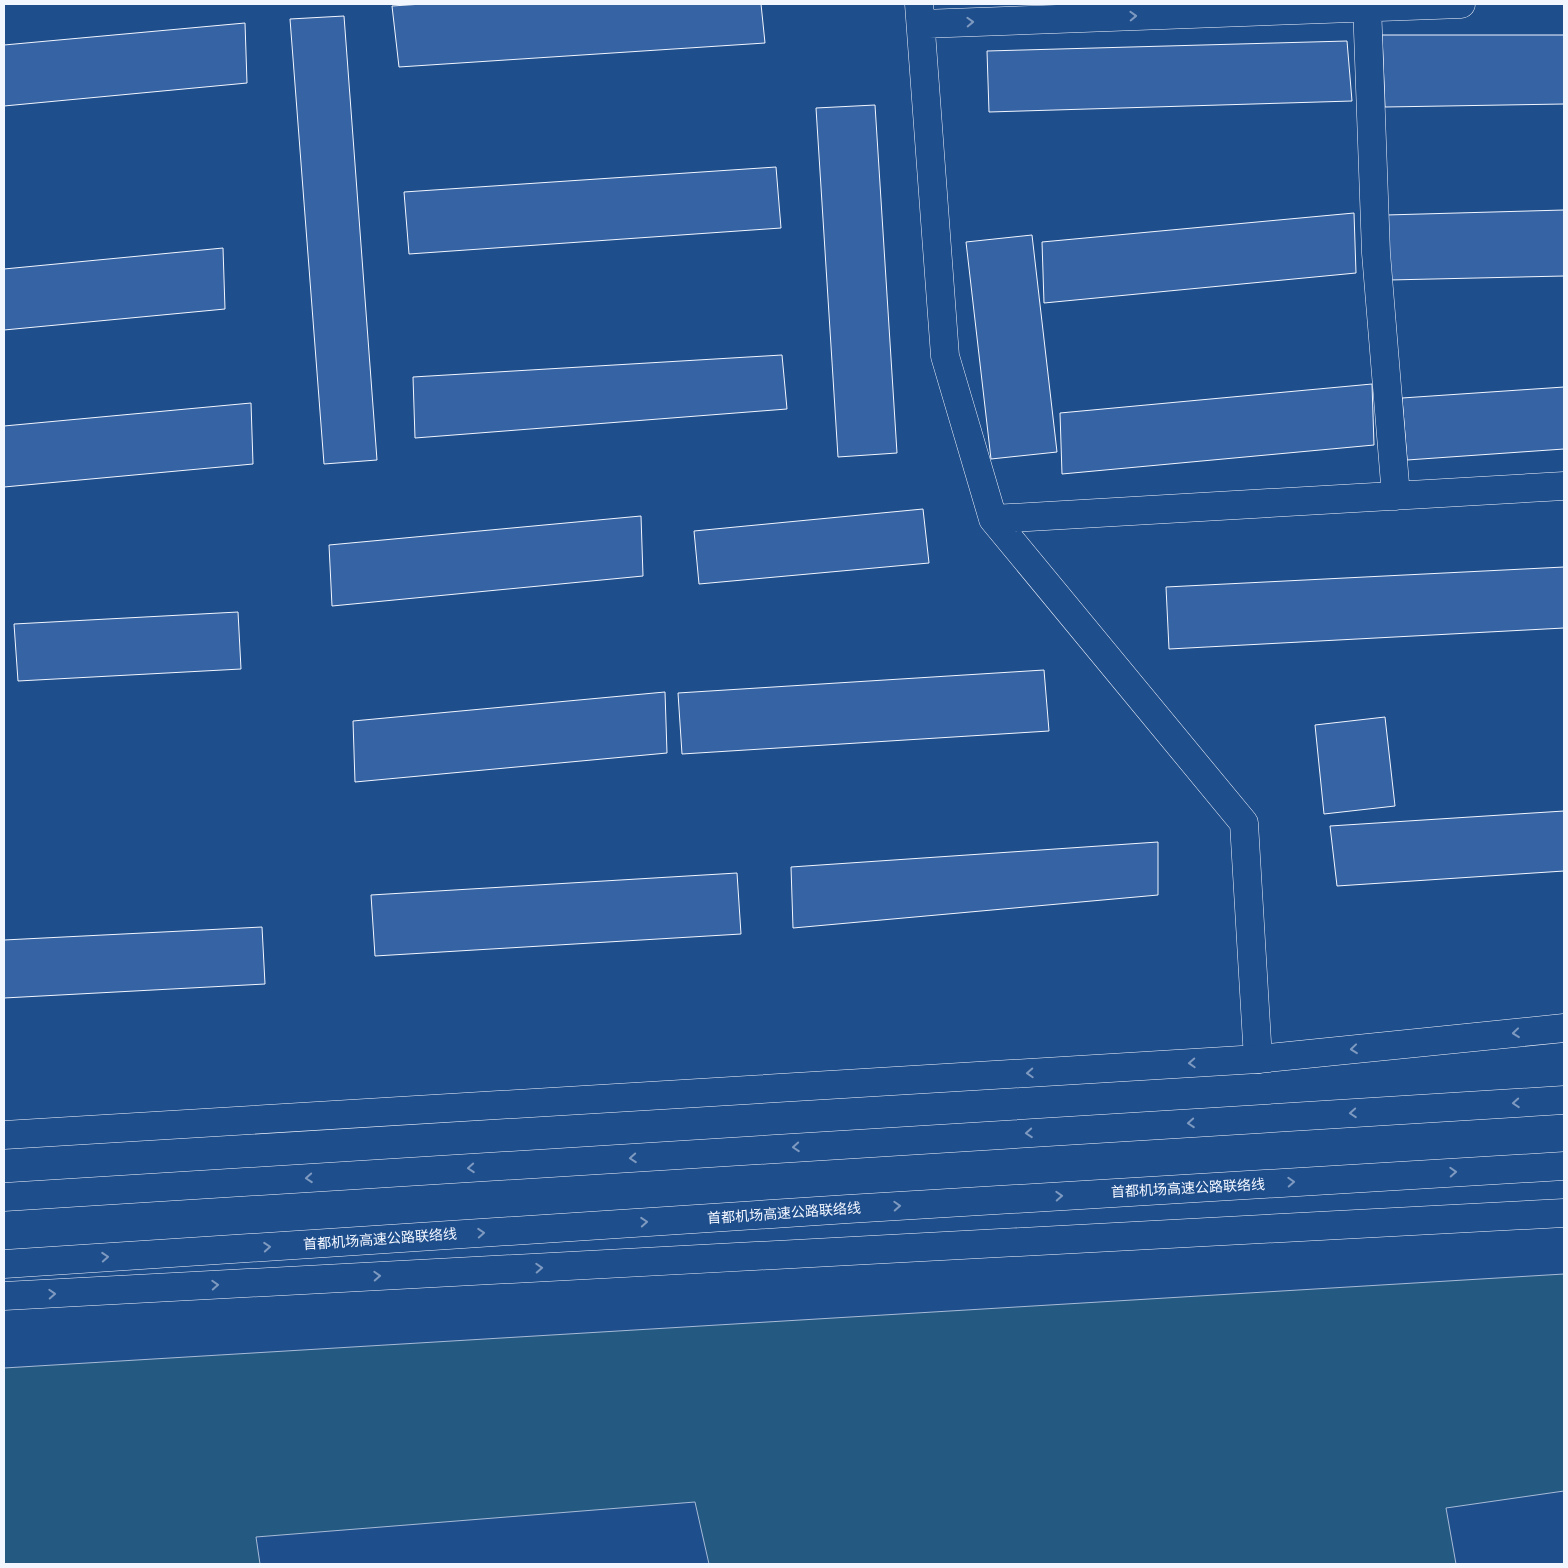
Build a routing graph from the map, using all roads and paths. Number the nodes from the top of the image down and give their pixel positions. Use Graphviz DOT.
graph roads {
  1 [pos="1462,4"];
  2 [pos="1367,6"];
  3 [pos="920,14"];
  4 [pos="1564,486"];
  5 [pos="1396,496"];
  6 [pos="994,519"];
  7 [pos="1564,1028"];
  8 [pos="1258,1059"];
  9 [pos="1564,1100"];
  10 [pos="4,1135"];
  11 [pos="1564,1166"];
  12 [pos="4,1197"];
  13 [pos="1564,1213"];
  14 [pos="4,1264"];
  15 [pos="4,1296"];
  1 -- 2 [label="main road"];
  3 -- 2 [label="main road, one-way"];
  2 -- 5 [label="main road"];
  3 -- 6 [label="main road"];
  4 -- 5 [label="main road"];
  5 -- 6 [label="main road"];
  6 -- 8 [label="main road"];
  7 -- 8 [label="main road, one-way"];
  8 -- 10 [label="main road, one-way"];
  9 -- 12 [label="main road, one-way"];
  14 -- 11 [label="main road, 首都机场高速公路联络线, one-way"];
  15 -- 13 [label="main road, one-way"];
}
